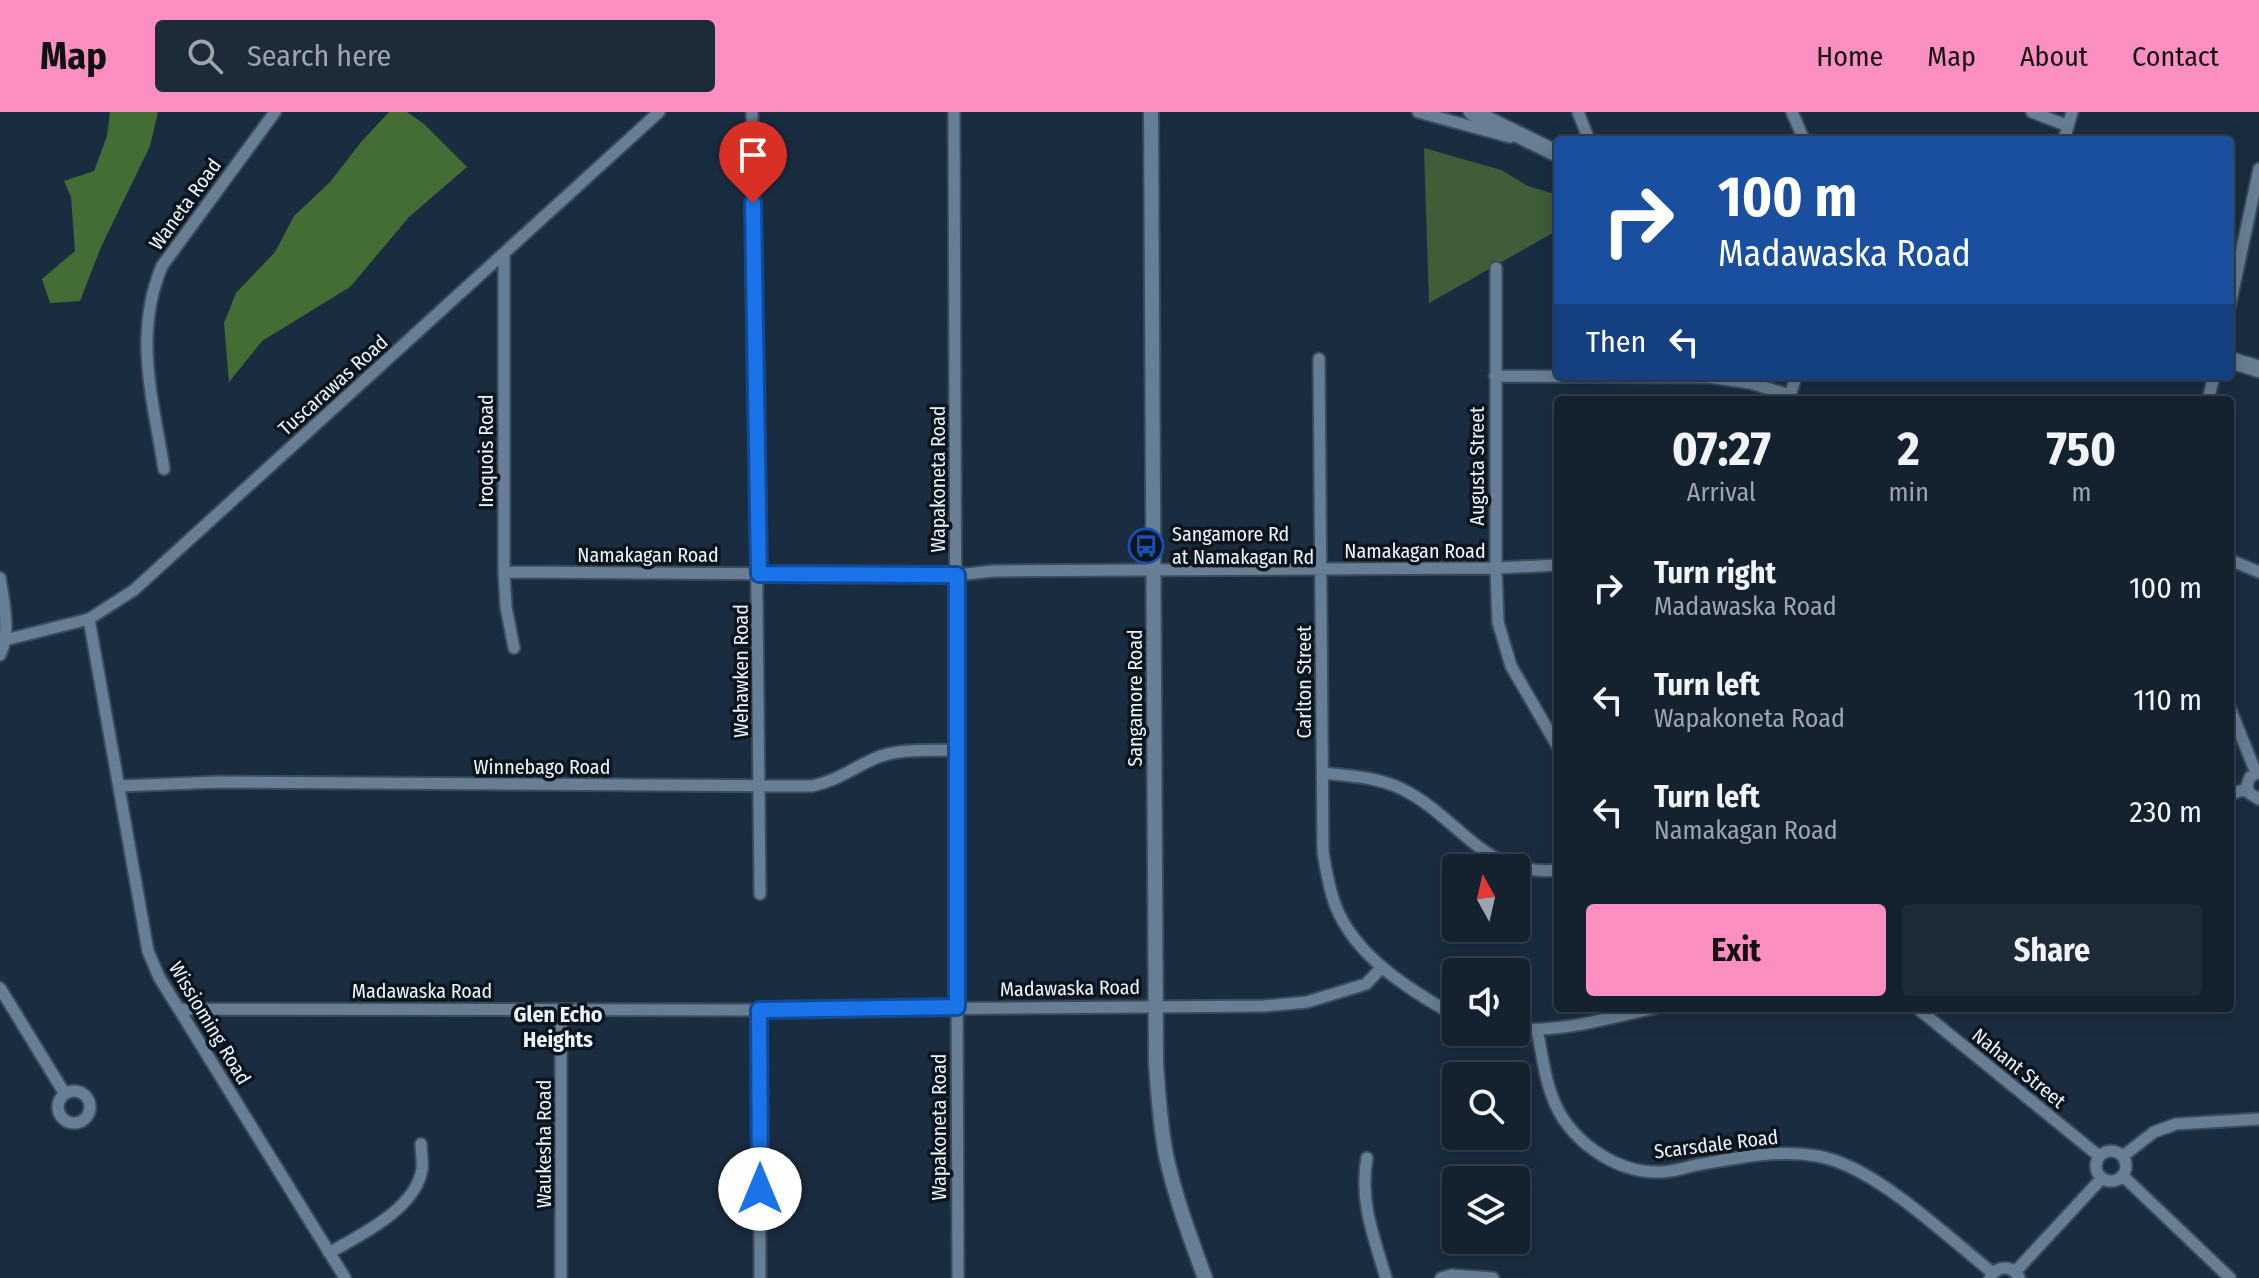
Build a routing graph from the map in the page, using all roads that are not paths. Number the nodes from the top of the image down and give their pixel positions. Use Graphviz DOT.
graph roads {
  1 [pos="275,112"];
  2 [pos="659,112"];
  3 [pos="752,112"];
  4 [pos="954,112"];
  5 [pos="1151,112"];
  6 [pos="1418,112"];
  7 [pos="1472,112"];
  8 [pos="1578,112"];
  9 [pos="1792,112"];
  10 [pos="2032,112"];
  11 [pos="2072,112"];
  12 [pos="2068,126"];
  13 [pos="1587,136"];
  14 [pos="1802,136"];
  15 [pos="2065,136"];
  16 [pos="1530,142"];
  17 [pos="1554,152"];
  18 [pos="2259,170"];
  19 [pos="504,253"];
  20 [pos="1496,268"];
  21 [pos="2234,286"];
  22 [pos="1319,359"];
  23 [pos="2234,361"];
  24 [pos="2259,369"];
  25 [pos="1495,376"];
  26 [pos="1554,376"];
  27 [pos="1729,380"];
  28 [pos="1785,396"];
  29 [pos="164,469"];
  30 [pos="2234,562"];
  31 [pos="1554,565"];
  32 [pos="1496,568"];
  33 [pos="1154,569"];
  34 [pos="1321,569"];
  35 [pos="504,572"];
  36 [pos="2259,572"];
  37 [pos="759,574"];
  38 [pos="957,575"];
  39 [pos="0,578"];
  40 [pos="89,619"];
  41 [pos="5,640"];
  42 [pos="514,648"];
  43 [pos="0,655"];
  44 [pos="2234,717"];
  45 [pos="1554,740"];
  46 [pos="957,750"];
  47 [pos="2258,772"];
  48 [pos="1323,773"];
  49 [pos="760,784"];
  50 [pos="120,786"];
  51 [pos="2247,789"];
  52 [pos="2234,793"];
  53 [pos="2259,799"];
  54 [pos="1554,870"];
  55 [pos="760,894"];
  56 [pos="1382,967"];
  57 [pos="0,988"];
  58 [pos="1156,1005"];
  59 [pos="957,1007"];
  60 [pos="1442,1008"];
  61 [pos="179,1009"];
  62 [pos="561,1010"];
  63 [pos="759,1010"];
  64 [pos="1636,1012"];
  65 [pos="1922,1012"];
  66 [pos="1530,1030"];
  67 [pos="1537,1030"];
  68 [pos="65,1094"];
  69 [pos="2259,1119"];
  70 [pos="421,1144"];
  71 [pos="2099,1156"];
  72 [pos="2123,1156"];
  73 [pos="1367,1158"];
  74 [pos="2123,1176"];
  75 [pos="2102,1178"];
  76 [pos="329,1253"];
  77 [pos="2017,1275"];
  78 [pos="1991,1276"];
  79 [pos="345,1278"];
  80 [pos="561,1278"];
  81 [pos="760,1278"];
  82 [pos="958,1278"];
  83 [pos="1205,1278"];
  84 [pos="1386,1278"];
  85 [pos="1441,1278"];
  86 [pos="1493,1278"];
  87 [pos="2230,1278"];
  1 -- 29 [label="street, Waneta Road"];
  2 -- 19 [label="street, Tuscarawas Road"];
  3 -- 37 [label="street, Wehawken Road"];
  4 -- 38 [label="street, Wapakoneta Road"];
  5 -- 33 [label="street, Sangamore Road"];
  6 -- 16 [label="street"];
  7 -- 16 [label="main road"];
  8 -- 13 [label="street"];
  9 -- 14 [label="street"];
  10 -- 12 [label="street"];
  11 -- 12 [label="street"];
  12 -- 15 [label="street"];
  16 -- 17 [label="main road"];
  18 -- 21 [label="street"];
  19 -- 35 [label="street, Iroquois Road"];
  19 -- 40 [label="street, Tuscarawas Road"];
  20 -- 25 [label="street, Augusta Street"];
  22 -- 34 [label="street, Carlton Street"];
  23 -- 24 [label="main road"];
  25 -- 26 [label="street"];
  25 -- 32 [label="street, Augusta Street"];
  27 -- 28 [label="street"];
  30 -- 36 [label="street"];
  31 -- 32 [label="street, Namakagan Road"];
  32 -- 34 [label="street, Namakagan Road"];
  32 -- 45 [label="street, Augusta Street"];
  33 -- 34 [label="street, Namakagan Road"];
  33 -- 38 [label="street, Namakagan Road"];
  33 -- 58 [label="street, Sangamore Road"];
  34 -- 48 [label="street, Carlton Street"];
  35 -- 37 [label="street, Namakagan Road"];
  35 -- 42 [label="street, Iroquois Road"];
  37 -- 38 [label="street, Namakagan Road"];
  37 -- 49 [label="street, Wehawken Road"];
  38 -- 46 [label="street, Wapakoneta Road"];
  39 -- 41 [label="street"];
  40 -- 41 [label="street, Tuscarawas Road"];
  40 -- 50 [label="street, Wissioming Road"];
  41 -- 43 [label="street"];
  44 -- 47 [label="street"];
  46 -- 49 [label="street, Winnebago Road"];
  46 -- 59 [label="street, Wapakoneta Road"];
  47 -- 51 [label="street"];
  48 -- 54 [label="street"];
  48 -- 56 [label="street, Carlton Street"];
  49 -- 50 [label="street, Winnebago Road"];
  49 -- 55 [label="street, Wehawken Road"];
  50 -- 61 [label="street, Wissioming Road"];
  51 -- 52 [label="street"];
  51 -- 53 [label="street"];
  56 -- 58 [label="street, Madawaska Road"];
  56 -- 60 [label="street"];
  57 -- 68 [label="street"];
  58 -- 59 [label="street, Madawaska Road"];
  58 -- 83 [label="street, Sangamore Road"];
  59 -- 63 [label="street, Madawaska Road"];
  59 -- 82 [label="street, Wapakoneta Road"];
  61 -- 62 [label="street, Madawaska Road"];
  61 -- 76 [label="street, Wissioming Road"];
  62 -- 63 [label="street, Madawaska Road"];
  62 -- 80 [label="street, Waukesha Road"];
  63 -- 81 [label="street"];
  64 -- 67 [label="street"];
  65 -- 71 [label="street, Nahant Street"];
  66 -- 67 [label="street"];
  67 -- 78 [label="street, Scarsdale Road"];
  69 -- 72 [label="street"];
  70 -- 76 [label="street"];
  71 -- 72 [label="street"];
  71 -- 75 [label="street"];
  72 -- 74 [label="street"];
  73 -- 84 [label="street"];
  74 -- 75 [label="street"];
  74 -- 87 [label="street"];
  75 -- 77 [label="street"];
  76 -- 79 [label="street, Wissioming Road"];
  77 -- 78 [label="street"];
  85 -- 86 [label="street"];
}
